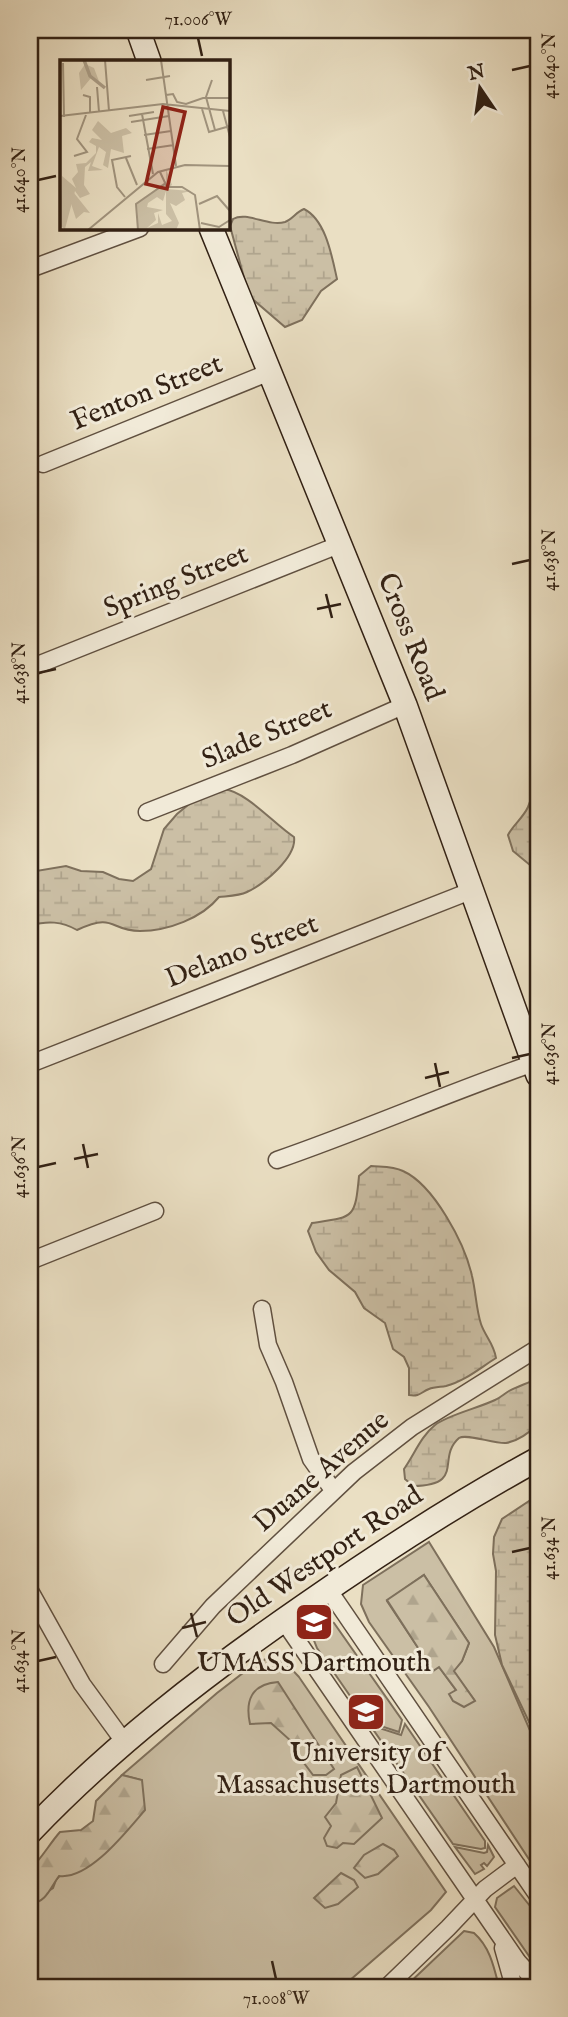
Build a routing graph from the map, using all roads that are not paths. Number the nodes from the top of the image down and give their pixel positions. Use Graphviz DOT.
graph roads {
  1 [pos="138,30"];
  2 [pos="149,60"];
  3 [pos="137,229"];
  4 [pos="211,229"];
  5 [pos="30,269"];
  6 [pos="270,372"];
  7 [pos="43,464"];
  8 [pos="341,544"];
  9 [pos="30,668"];
  10 [pos="405,705"];
  11 [pos="147,812"];
  12 [pos="473,890"];
  13 [pos="30,1064"];
  14 [pos="536,1069"];
  15 [pos="277,1160"];
  16 [pos="155,1211"];
  17 [pos="30,1261"];
  18 [pos="262,1309"];
  19 [pos="538,1348"];
  20 [pos="538,1459"];
  21 [pos="332,1490"];
  22 [pos="328,1589"];
  23 [pos="30,1591"];
  24 [pos="283,1620"];
  25 [pos="163,1664"];
  26 [pos="125,1742"];
  27 [pos="30,1832"];
  28 [pos="517,1865"];
  29 [pos="538,1896"];
  30 [pos="475,1899"];
  31 [pos="496,1929"];
  32 [pos="538,1984"];
  33 [pos="387,1987"];
  34 [pos="513,1987"];
  1 -- 2 [label="street"];
  3 -- 5 [label="street"];
  4 -- 6 [label="street, Cross Road"];
  6 -- 7 [label="street, Fenton Street"];
  6 -- 8 [label="street, Cross Road"];
  8 -- 9 [label="street, Spring Street"];
  8 -- 10 [label="street, Cross Road"];
  10 -- 11 [label="street, Slade Street"];
  10 -- 12 [label="street, Cross Road"];
  12 -- 13 [label="street, Delano Street"];
  12 -- 14 [label="street, Cross Road"];
  14 -- 15 [label="street"];
  16 -- 17 [label="street"];
  18 -- 21 [label="street"];
  19 -- 21 [label="street, Duane Avenue"];
  20 -- 22 [label="street, Old Westport Road"];
  21 -- 25 [label="street, Duane Avenue"];
  22 -- 24 [label="street, Old Westport Road"];
  22 -- 28 [label="street"];
  23 -- 26 [label="street"];
  24 -- 26 [label="street, Old Westport Road"];
  24 -- 30 [label="street"];
  26 -- 27 [label="street, Old Westport Road"];
  28 -- 29 [label="street"];
  28 -- 30 [label="street"];
  30 -- 31 [label="street"];
  30 -- 33 [label="street"];
  31 -- 32 [label="street"];
  31 -- 34 [label="street"];
}
